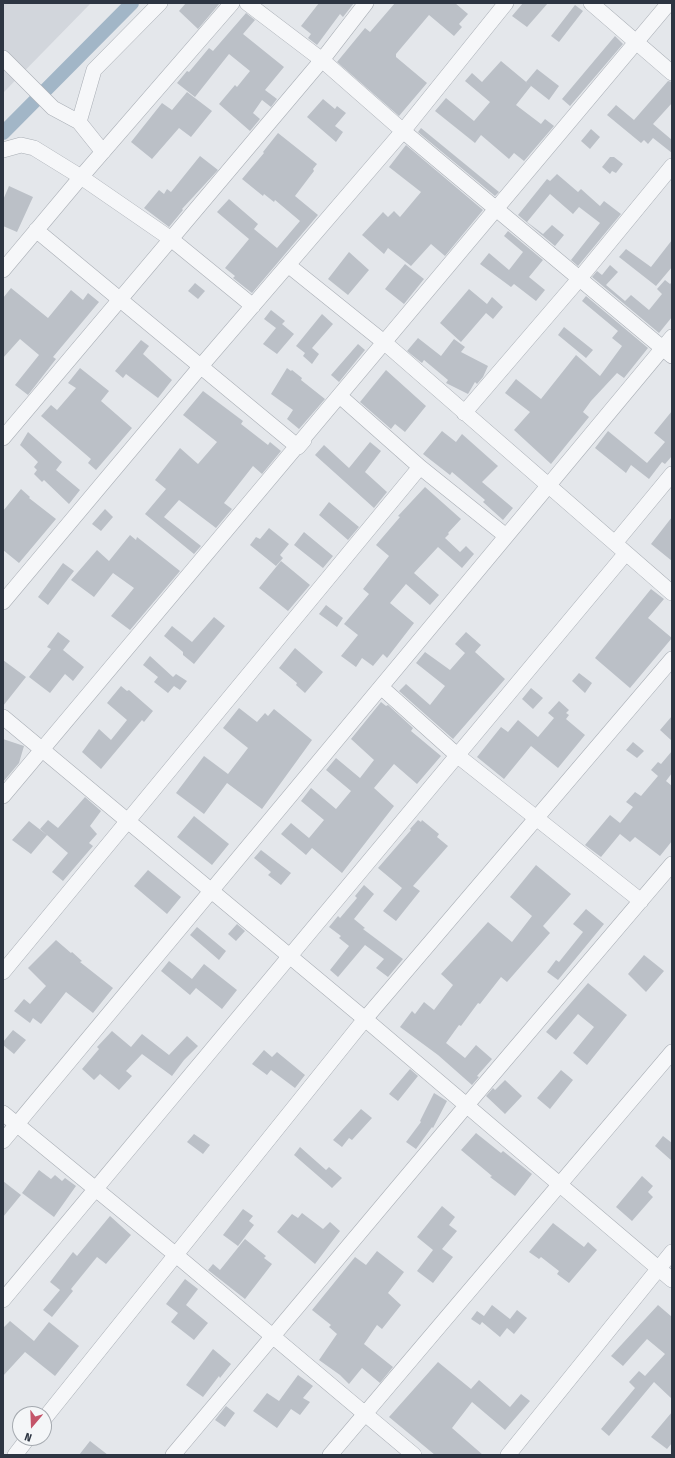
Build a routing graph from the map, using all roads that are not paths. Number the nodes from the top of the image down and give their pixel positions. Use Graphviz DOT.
graph roads {
  1 [pos="160,3"];
  2 [pos="232,3"];
  3 [pos="248,3"];
  4 [pos="366,3"];
  5 [pos="506,3"];
  6 [pos="591,3"];
  7 [pos="669,3"];
  8 [pos="636,42"];
  9 [pos="322,60"];
  10 [pos="6,62"];
  11 [pos="672,73"];
  12 [pos="78,122"];
  13 [pos="403,131"];
  14 [pos="3,150"];
  15 [pos="103,152"];
  16 [pos="672,166"];
  17 [pos="81,177"];
  18 [pos="497,209"];
  19 [pos="36,230"];
  20 [pos="170,239"];
  21 [pos="288,265"];
  22 [pos="3,270"];
  23 [pos="580,278"];
  24 [pos="120,299"];
  25 [pos="253,306"];
  26 [pos="385,343"];
  27 [pos="669,347"];
  28 [pos="201,366"];
  29 [pos="342,398"];
  30 [pos="464,413"];
  31 [pos="3,438"];
  32 [pos="298,447"];
  33 [pos="420,467"];
  34 [pos="672,474"];
  35 [pos="548,486"];
  36 [pos="506,536"];
  37 [pos="615,543"];
  38 [pos="626,553"];
  39 [pos="672,593"];
  40 [pos="3,602"];
  41 [pos="672,659"];
  42 [pos="381,687"];
  43 [pos="3,717"];
  44 [pos="42,749"];
  45 [pos="458,756"];
  46 [pos="3,796"];
  47 [pos="537,818"];
  48 [pos="127,820"];
  49 [pos="672,864"];
  50 [pos="210,890"];
  51 [pos="641,901"];
  52 [pos="289,956"];
  53 [pos="3,972"];
  54 [pos="365,1019"];
  55 [pos="672,1052"];
  56 [pos="466,1106"];
  57 [pos="3,1113"];
  58 [pos="17,1125"];
  59 [pos="3,1141"];
  60 [pos="560,1184"];
  61 [pos="94,1190"];
  62 [pos="672,1252"];
  63 [pos="176,1255"];
  64 [pos="658,1269"];
  65 [pos="672,1280"];
  66 [pos="3,1300"];
  67 [pos="273,1337"];
  68 [pos="52,1409"];
  69 [pos="365,1413"];
  70 [pos="22,1446"];
  71 [pos="15,1455"];
  72 [pos="173,1455"];
  73 [pos="330,1455"];
  74 [pos="414,1455"];
  75 [pos="508,1455"];
  1 -- 12 [label="street"];
  2 -- 15 [label="street"];
  3 -- 9 [label="street"];
  4 -- 9 [label="street"];
  5 -- 13 [label="street"];
  6 -- 8 [label="street"];
  7 -- 8 [label="street"];
  8 -- 11 [label="street"];
  8 -- 18 [label="street"];
  9 -- 13 [label="street"];
  9 -- 20 [label="street"];
  10 -- 12 [label="street"];
  12 -- 15 [label="street"];
  13 -- 18 [label="street"];
  13 -- 21 [label="street"];
  14 -- 17 [label="street"];
  15 -- 17 [label="street"];
  16 -- 23 [label="street"];
  17 -- 19 [label="street"];
  17 -- 20 [label="street"];
  18 -- 23 [label="street"];
  18 -- 26 [label="street"];
  19 -- 22 [label="street"];
  19 -- 24 [label="street"];
  20 -- 24 [label="street"];
  20 -- 25 [label="street"];
  21 -- 25 [label="street"];
  21 -- 26 [label="street"];
  23 -- 27 [label="street"];
  23 -- 30 [label="street"];
  24 -- 28 [label="street"];
  24 -- 31 [label="street"];
  25 -- 28 [label="street"];
  26 -- 29 [label="street"];
  26 -- 30 [label="street"];
  26 -- 32 [label="street"];
  27 -- 35 [label="street"];
  28 -- 32 [label="street"];
  28 -- 40 [label="street"];
  29 -- 32 [label="street"];
  29 -- 33 [label="street"];
  30 -- 35 [label="street"];
  32 -- 44 [label="street"];
  33 -- 36 [label="street"];
  33 -- 48 [label="street"];
  34 -- 37 [label="street"];
  35 -- 36 [label="street"];
  35 -- 37 [label="street"];
  36 -- 42 [label="street"];
  37 -- 38 [label="street"];
  38 -- 39 [label="street"];
  38 -- 45 [label="street"];
  41 -- 47 [label="street"];
  42 -- 45 [label="street"];
  42 -- 50 [label="street"];
  43 -- 44 [label="street"];
  44 -- 46 [label="street"];
  44 -- 48 [label="street"];
  45 -- 47 [label="street"];
  45 -- 52 [label="street"];
  47 -- 51 [label="street"];
  47 -- 54 [label="street"];
  48 -- 50 [label="street"];
  48 -- 53 [label="street"];
  49 -- 51 [label="street"];
  50 -- 52 [label="street"];
  50 -- 58 [label="street"];
  51 -- 56 [label="street"];
  52 -- 54 [label="street"];
  52 -- 61 [label="street"];
  54 -- 56 [label="street"];
  54 -- 63 [label="street"];
  55 -- 60 [label="street"];
  56 -- 60 [label="street"];
  56 -- 67 [label="street"];
  57 -- 58 [label="street"];
  58 -- 59 [label="street"];
  58 -- 61 [label="street"];
  60 -- 64 [label="street"];
  60 -- 69 [label="street"];
  61 -- 63 [label="street"];
  61 -- 66 [label="street"];
  62 -- 64 [label="street"];
  63 -- 67 [label="street"];
  63 -- 68 [label="street"];
  64 -- 65 [label="street"];
  64 -- 75 [label="street"];
  67 -- 69 [label="street"];
  67 -- 72 [label="street"];
  69 -- 73 [label="street"];
  69 -- 74 [label="street"];
  70 -- 71 [label="street"];
}
